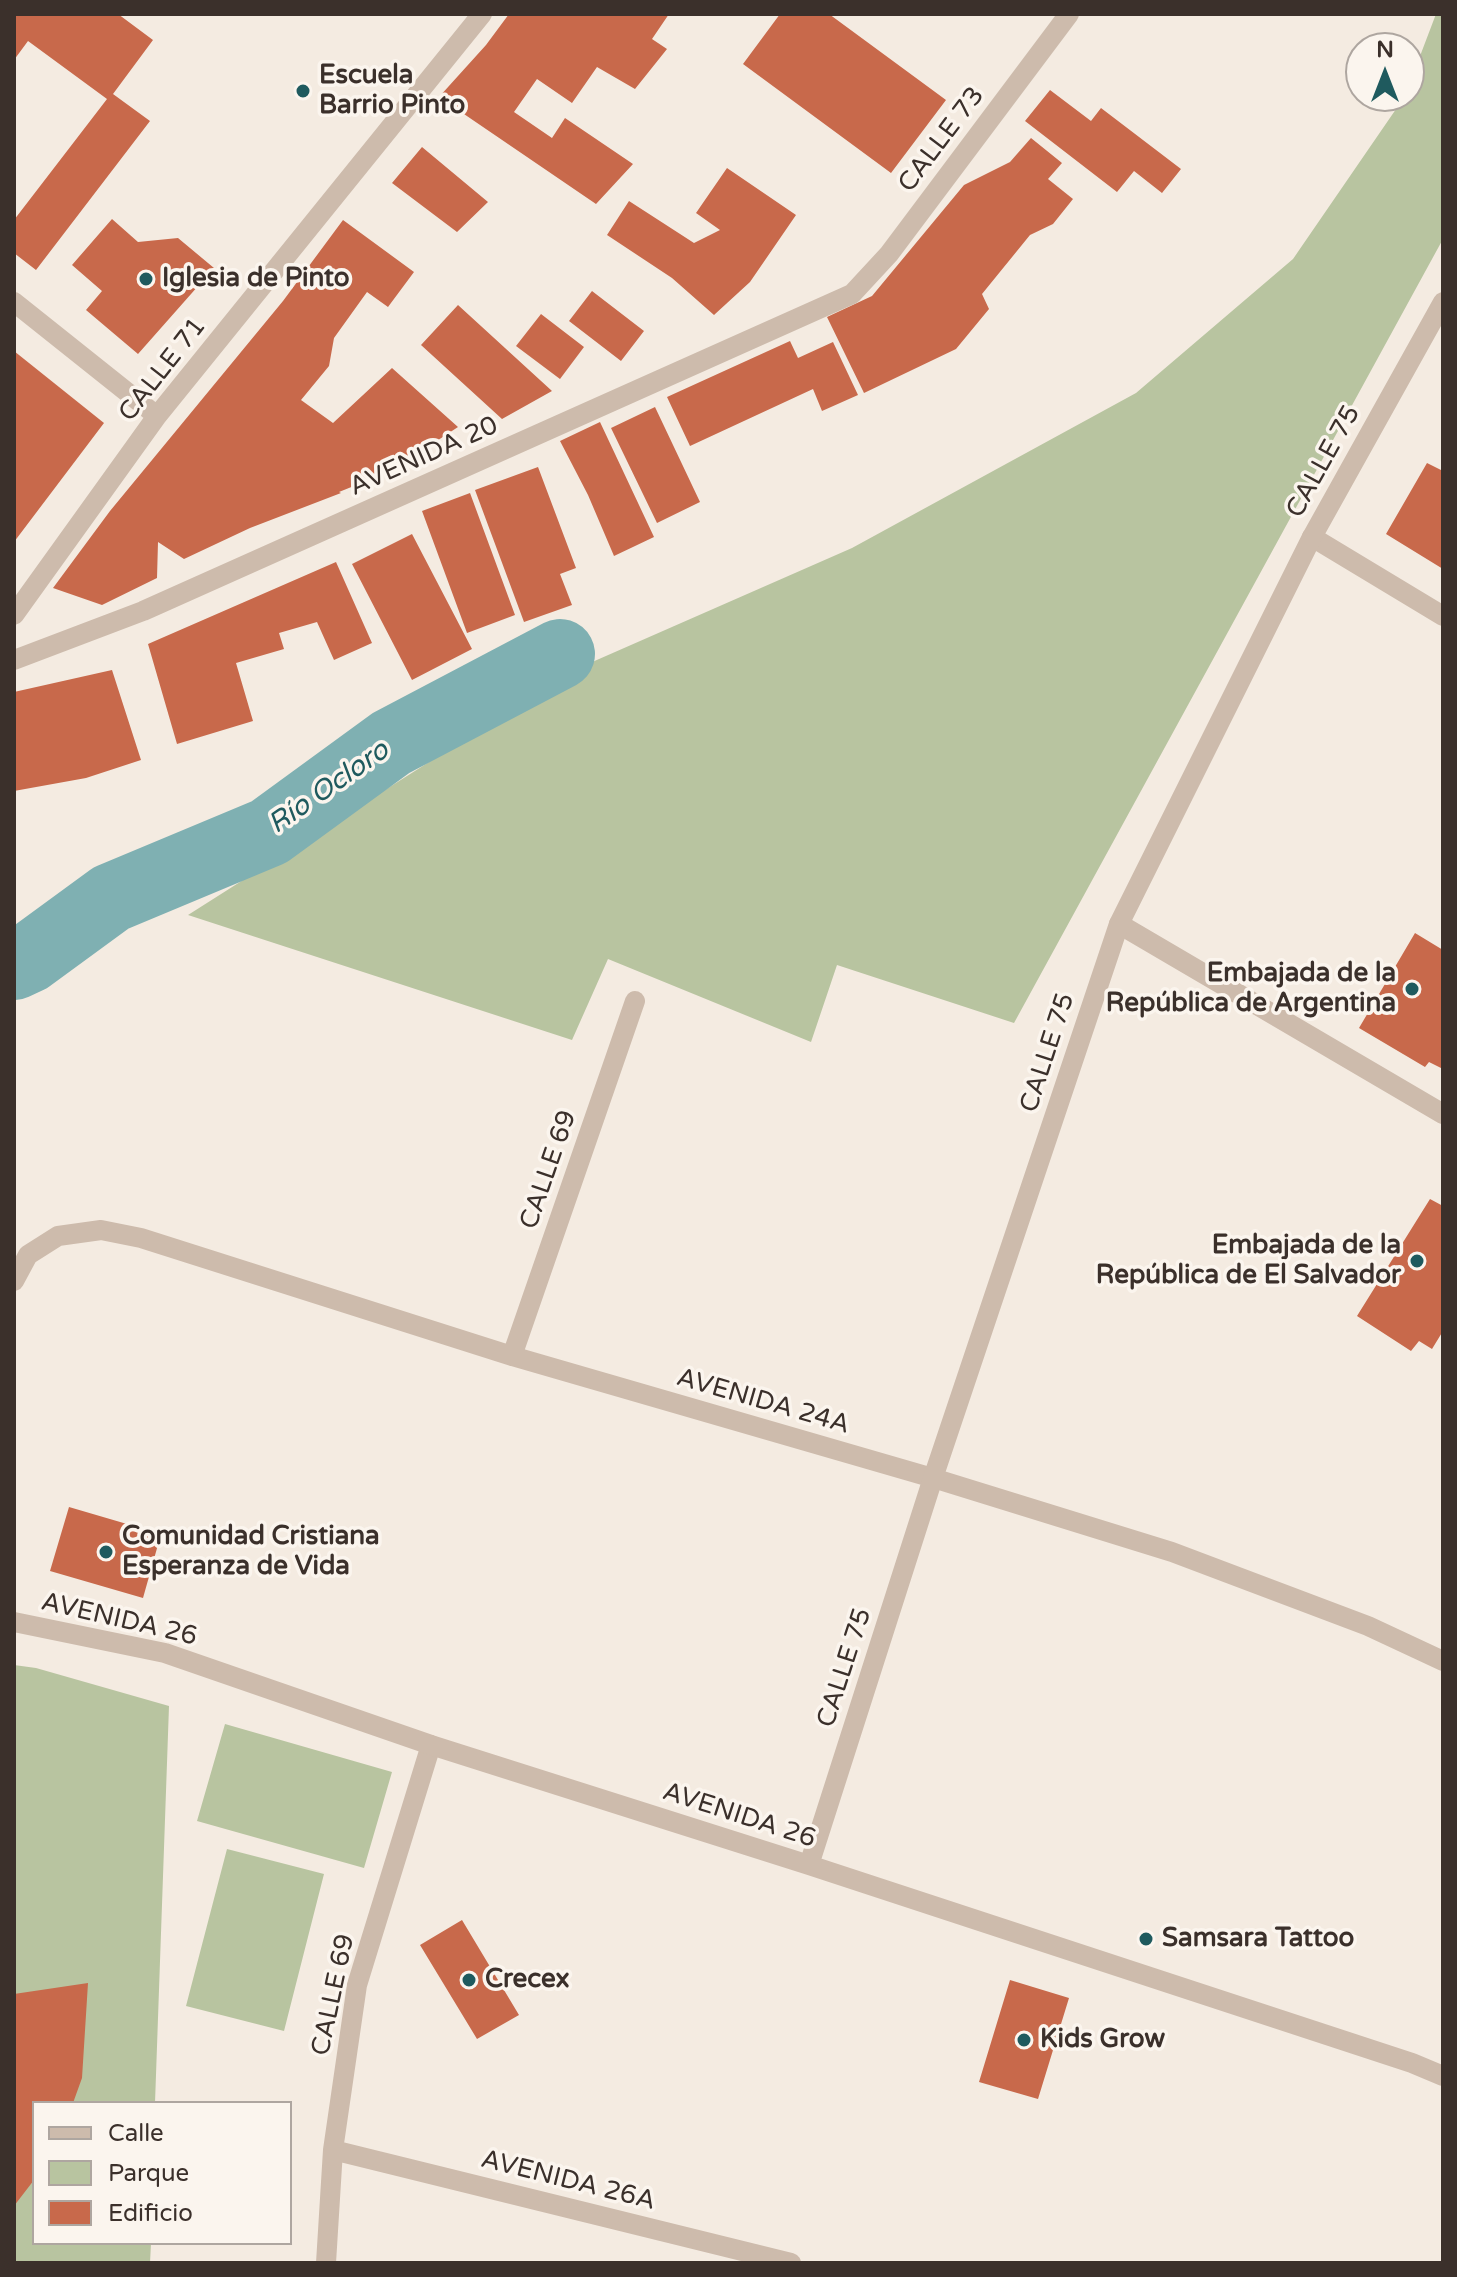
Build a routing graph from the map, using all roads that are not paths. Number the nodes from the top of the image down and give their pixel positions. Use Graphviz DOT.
graph roads {
  1 [pos="482,14"];
  2 [pos="1069,14"];
  3 [pos="852,294"];
  4 [pos="14,302"];
  5 [pos="1443,302"];
  6 [pos="157,416"];
  7 [pos="1312,537"];
  8 [pos="14,615"];
  9 [pos="1443,616"];
  10 [pos="14,660"];
  11 [pos="1119,924"];
  12 [pos="635,1001"];
  13 [pos="1443,1114"];
  14 [pos="14,1281"];
  15 [pos="512,1356"];
  16 [pos="933,1478"];
  17 [pos="14,1622"];
  18 [pos="1443,1661"];
  19 [pos="431,1745"];
  20 [pos="809,1865"];
  21 [pos="1443,2076"];
  22 [pos="333,2150"];
  23 [pos="326,2263"];
  24 [pos="791,2263"];
  1 -- 6 [label="street, CALLE 71"];
  2 -- 3 [label="street, CALLE 73"];
  3 -- 10 [label="street, AVENIDA 20"];
  4 -- 6 [label="street"];
  5 -- 7 [label="street, CALLE 75"];
  6 -- 8 [label="street, CALLE 71"];
  7 -- 9 [label="street"];
  7 -- 11 [label="street, CALLE 75"];
  11 -- 13 [label="street"];
  11 -- 16 [label="street, CALLE 75"];
  12 -- 15 [label="street, CALLE 69"];
  14 -- 15 [label="street, AVENIDA 24A"];
  15 -- 16 [label="street, AVENIDA 24A"];
  16 -- 18 [label="street, AVENIDA 24A"];
  16 -- 20 [label="street, CALLE 75"];
  17 -- 19 [label="street, AVENIDA 26"];
  19 -- 20 [label="street, AVENIDA 26"];
  19 -- 22 [label="street, CALLE 69"];
  20 -- 21 [label="street, AVENIDA 26"];
  22 -- 23 [label="street, CALLE 69"];
  22 -- 24 [label="street, AVENIDA 26A"];
}
